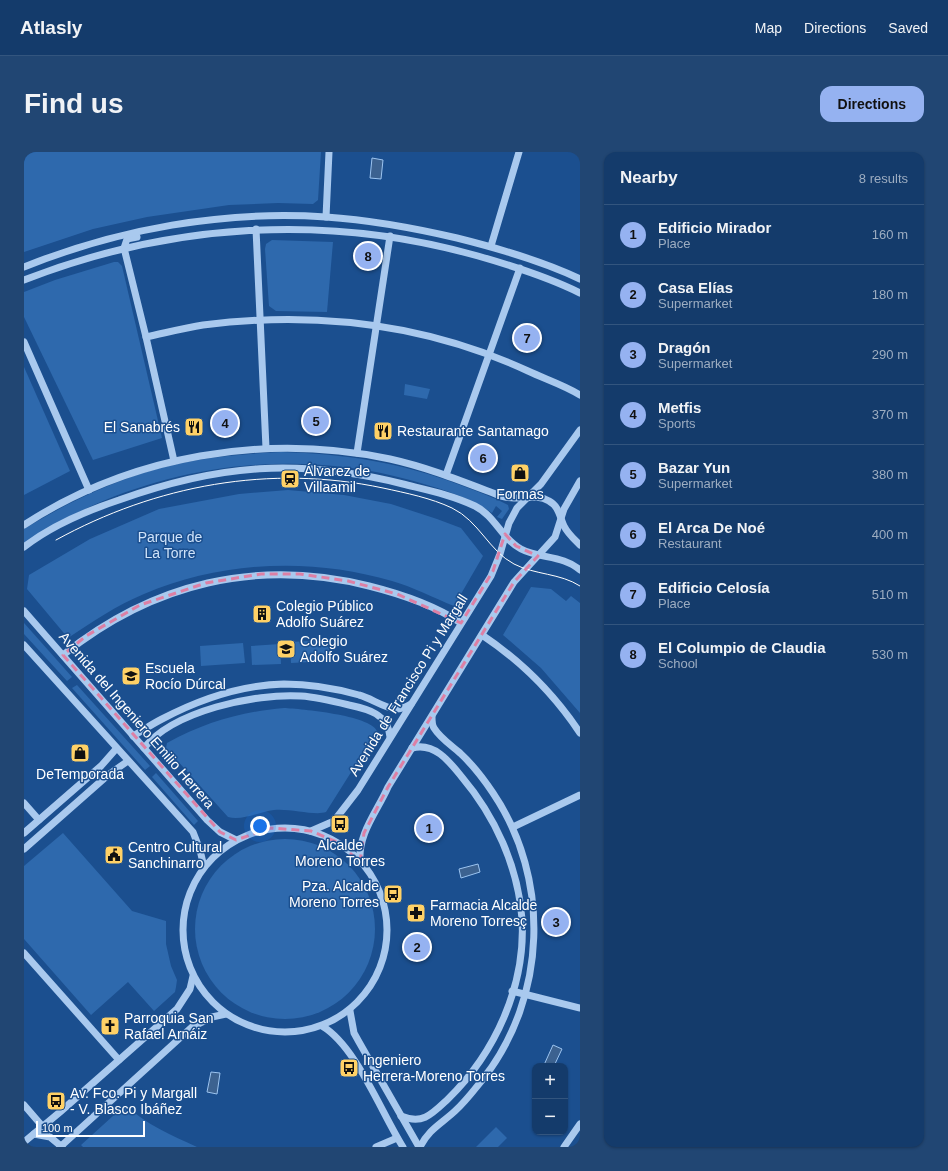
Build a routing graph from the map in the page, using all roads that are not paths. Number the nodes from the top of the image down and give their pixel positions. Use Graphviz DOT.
graph roads {
  1 [pos="330,152"];
  2 [pos="519,152"];
  3 [pos="326,217"];
  4 [pos="181,224"];
  5 [pos="303,228"];
  6 [pos="256,229"];
  7 [pos="390,236"];
  8 [pos="491,246"];
  9 [pos="124,248"];
  10 [pos="24,267"];
  11 [pos="520,268"];
  12 [pos="24,280"];
  13 [pos="580,280"];
  14 [pos="580,293"];
  15 [pos="260,320"];
  16 [pos="376,326"];
  17 [pos="146,337"];
  18 [pos="24,342"];
  19 [pos="489,354"];
  20 [pos="580,396"];
  21 [pos="580,430"];
  22 [pos="266,448"];
  23 [pos="357,453"];
  24 [pos="174,461"];
  25 [pos="446,475"];
  26 [pos="580,480"];
  27 [pos="89,490"];
  28 [pos="527,497"];
  29 [pos="561,520"];
  30 [pos="24,525"];
  31 [pos="505,534"];
  32 [pos="580,545"];
  33 [pos="24,547"];
  34 [pos="538,556"];
  35 [pos="580,570"];
  36 [pos="24,611"];
  37 [pos="461,623"];
  38 [pos="482,635"];
  39 [pos="24,645"];
  40 [pos="63,654"];
  41 [pos="411,704"];
  42 [pos="432,717"];
  43 [pos="580,733"];
  44 [pos="132,736"];
  45 [pos="390,737"];
  46 [pos="144,748"];
  47 [pos="412,748"];
  48 [pos="116,749"];
  49 [pos="128,762"];
  50 [pos="580,795"];
  51 [pos="24,803"];
  52 [pos="39,820"];
  53 [pos="513,827"];
  54 [pos="311,831"];
  55 [pos="24,834"];
  56 [pos="236,840"];
  57 [pos="24,849"];
  58 [pos="360,862"];
  59 [pos="204,867"];
  60 [pos="24,953"];
  61 [pos="193,976"];
  62 [pos="512,991"];
  63 [pos="526,993"];
  64 [pos="580,1008"];
  65 [pos="350,1010"];
  66 [pos="226,1014"];
  67 [pos="322,1026"];
  68 [pos="119,1060"];
  69 [pos="24,1106"];
  70 [pos="401,1116"];
  71 [pos="580,1124"];
  72 [pos="43,1127"];
  73 [pos="34,1134"];
  74 [pos="397,1138"];
  75 [pos="24,1142"];
  76 [pos="61,1147"];
  77 [pos="376,1147"];
  78 [pos="403,1147"];
  79 [pos="420,1147"];
  80 [pos="564,1147"];
  1 -- 3 [label="street"];
  2 -- 8 [label="street"];
  3 -- 4 [label="street"];
  3 -- 5 [label="street"];
  3 -- 8 [label="street"];
  4 -- 9 [label="street"];
  4 -- 10 [label="street"];
  5 -- 6 [label="street"];
  5 -- 7 [label="street"];
  6 -- 9 [label="street"];
  6 -- 15 [label="street"];
  7 -- 11 [label="street"];
  7 -- 16 [label="street"];
  8 -- 13 [label="street"];
  9 -- 12 [label="street"];
  9 -- 17 [label="street"];
  11 -- 14 [label="street"];
  11 -- 19 [label="street"];
  15 -- 16 [label="street"];
  15 -- 17 [label="street"];
  15 -- 22 [label="street"];
  16 -- 19 [label="street"];
  16 -- 23 [label="street"];
  17 -- 24 [label="street"];
  18 -- 27 [label="street"];
  19 -- 20 [label="street"];
  19 -- 25 [label="street"];
  21 -- 28 [label="street, Avenida de Francisco Pi y Margall"];
  22 -- 23 [label="street"];
  22 -- 24 [label="street"];
  23 -- 25 [label="street"];
  24 -- 27 [label="street"];
  25 -- 28 [label="street"];
  26 -- 29 [label="street"];
  27 -- 30 [label="street"];
  28 -- 29 [label="street"];
  28 -- 31 [label="street, Avenida de Francisco Pi y Margall"];
  29 -- 32 [label="street"];
  29 -- 34 [label="street"];
  31 -- 33 [label="street"];
  31 -- 34 [label="street"];
  31 -- 37 [label="street, Avenida de Francisco Pi y Margall"];
  34 -- 35 [label="street"];
  34 -- 38 [label="street"];
  36 -- 40 [label="street, Avenida del Ingeniero Emilio Herrera"];
  37 -- 40 [label="street"];
  37 -- 41 [label="street, Avenida de Francisco Pi y Margall"];
  38 -- 42 [label="street"];
  38 -- 43 [label="street"];
  39 -- 48 [label="street"];
  40 -- 44 [label="street, Avenida del Ingeniero Emilio Herrera"];
  41 -- 44 [label="street"];
  41 -- 45 [label="street, Avenida de Francisco Pi y Margall"];
  42 -- 47 [label="street"];
  42 -- 53 [label="street"];
  44 -- 46 [label="street, Avenida del Ingeniero Emilio Herrera"];
  45 -- 46 [label="street"];
  45 -- 54 [label="street, Avenida de Francisco Pi y Margall"];
  46 -- 56 [label="street, Avenida del Ingeniero Emilio Herrera"];
  47 -- 58 [label="street"];
  47 -- 62 [label="street"];
  48 -- 49 [label="street"];
  48 -- 52 [label="street"];
  49 -- 57 [label="street"];
  49 -- 59 [label="street"];
  50 -- 53 [label="street"];
  51 -- 52 [label="street"];
  52 -- 55 [label="street"];
  53 -- 63 [label="street"];
  54 -- 56 [label="street"];
  54 -- 58 [label="street"];
  56 -- 59 [label="street"];
  58 -- 65 [label="street"];
  59 -- 61 [label="street"];
  60 -- 68 [label="street"];
  61 -- 66 [label="street"];
  61 -- 68 [label="street"];
  62 -- 63 [label="street"];
  62 -- 70 [label="street"];
  63 -- 64 [label="street"];
  63 -- 79 [label="street"];
  65 -- 67 [label="street"];
  65 -- 70 [label="street"];
  66 -- 67 [label="street"];
  66 -- 76 [label="street"];
  67 -- 74 [label="street"];
  68 -- 72 [label="street"];
  69 -- 72 [label="street"];
  70 -- 79 [label="street"];
  71 -- 80 [label="street"];
  72 -- 73 [label="street"];
  73 -- 75 [label="street"];
  73 -- 76 [label="street"];
  74 -- 77 [label="street"];
  74 -- 78 [label="street"];
}
